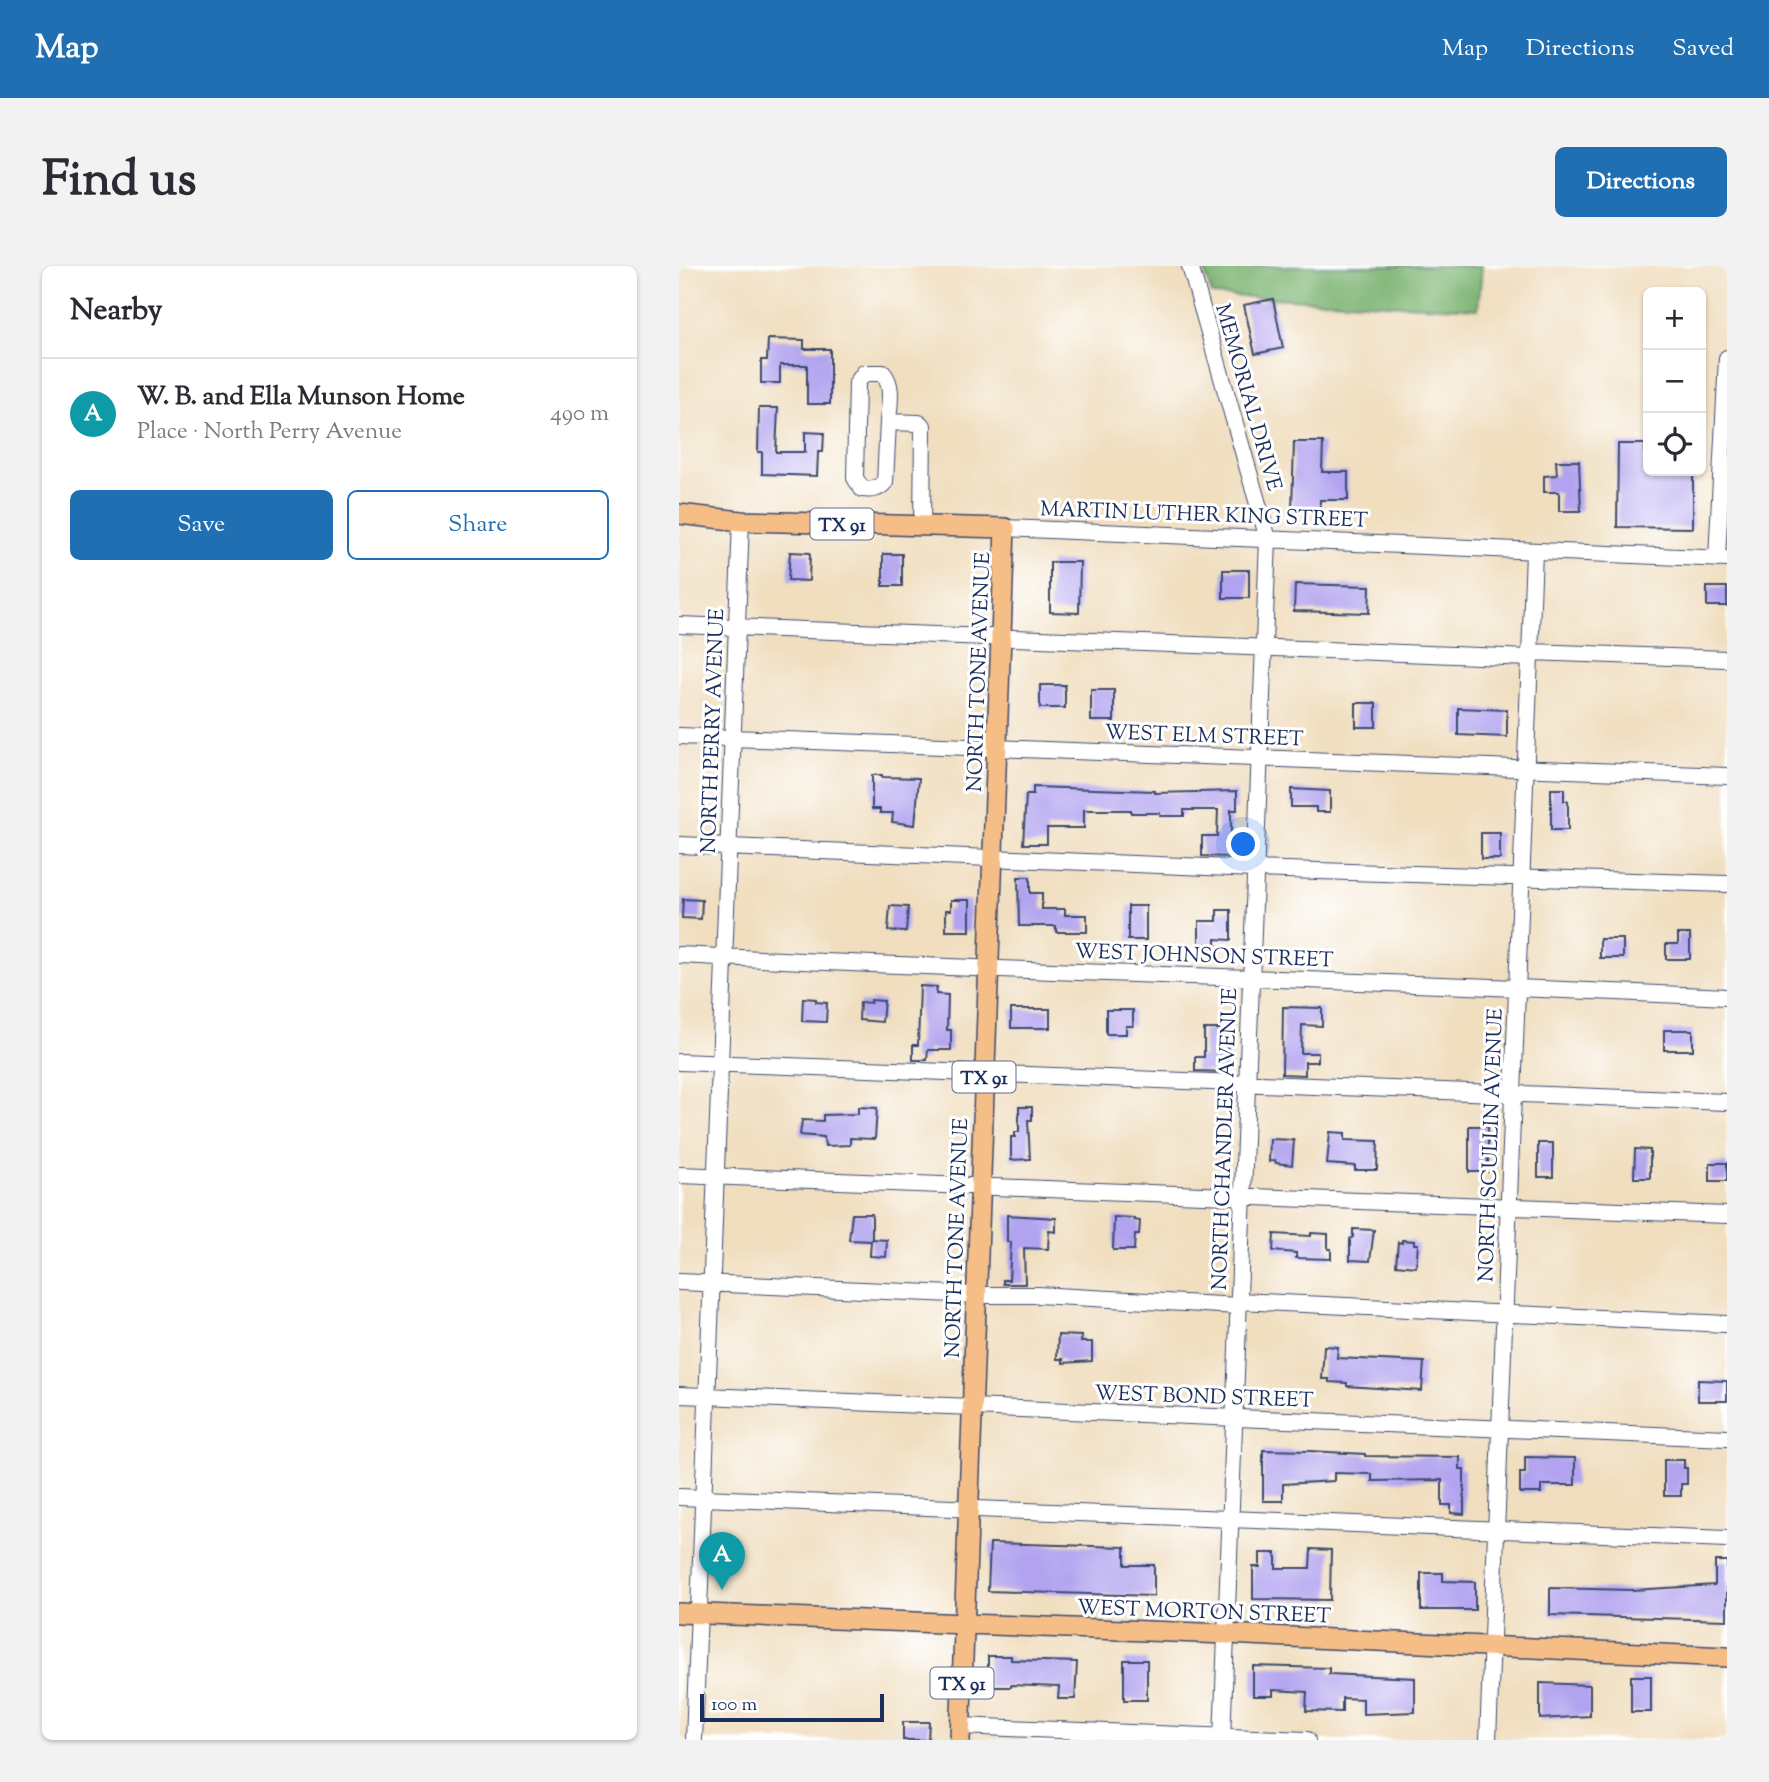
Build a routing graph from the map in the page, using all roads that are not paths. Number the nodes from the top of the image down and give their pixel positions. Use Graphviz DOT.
graph roads {
  1 [pos="1190,266"];
  2 [pos="1727,358"];
  3 [pos="888,422"];
  4 [pos="679,514"];
  5 [pos="741,521"];
  6 [pos="922,526"];
  7 [pos="1005,528"];
  8 [pos="1268,540"];
  9 [pos="1534,552"];
  10 [pos="1722,559"];
  11 [pos="679,625"];
  12 [pos="737,628"];
  13 [pos="1002,636"];
  14 [pos="1263,648"];
  15 [pos="1530,655"];
  16 [pos="1727,659"];
  17 [pos="679,736"];
  18 [pos="732,738"];
  19 [pos="998,747"];
  20 [pos="1259,758"];
  21 [pos="1526,769"];
  22 [pos="1727,776"];
  23 [pos="679,845"];
  24 [pos="728,847"];
  25 [pos="993,858"];
  26 [pos="1255,869"];
  27 [pos="1522,876"];
  28 [pos="1727,884"];
  29 [pos="679,955"];
  30 [pos="724,957"];
  31 [pos="989,968"];
  32 [pos="1251,978"];
  33 [pos="1517,986"];
  34 [pos="1727,997"];
  35 [pos="679,1062"];
  36 [pos="720,1063"];
  37 [pos="984,1071"];
  38 [pos="1247,1084"];
  39 [pos="1513,1095"];
  40 [pos="1727,1102"];
  41 [pos="679,1175"];
  42 [pos="715,1177"];
  43 [pos="980,1186"];
  44 [pos="1243,1195"];
  45 [pos="1509,1206"];
  46 [pos="1727,1215"];
  47 [pos="679,1282"];
  48 [pos="711,1283"];
  49 [pos="976,1295"];
  50 [pos="1239,1303"];
  51 [pos="1504,1314"];
  52 [pos="1727,1324"];
  53 [pos="679,1395"];
  54 [pos="707,1396"];
  55 [pos="973,1407"];
  56 [pos="1234,1418"];
  57 [pos="1500,1429"];
  58 [pos="1727,1438"];
  59 [pos="679,1497"];
  60 [pos="703,1498"];
  61 [pos="969,1508"];
  62 [pos="1231,1519"];
  63 [pos="1496,1529"];
  64 [pos="1727,1539"];
  65 [pos="689,1614"];
  66 [pos="964,1625"];
  67 [pos="1226,1634"];
  68 [pos="1492,1646"];
  69 [pos="1727,1657"];
  70 [pos="687,1719"];
  71 [pos="960,1733"];
  72 [pos="1222,1738"];
  73 [pos="694,1740"];
  74 [pos="1307,1740"];
  75 [pos="1488,1740"];
  1 -- 8 [label="street, MEMORIAL DRIVE"];
  2 -- 10 [label="street"];
  3 -- 3 [label="street"];
  3 -- 6 [label="street"];
  4 -- 5 [label="main road, MARTIN LUTHER KING STREET / TX 91"];
  5 -- 6 [label="main road, MARTIN LUTHER KING STREET / TX 91"];
  5 -- 12 [label="street, NORTH PERRY AVENUE"];
  6 -- 7 [label="main road, MARTIN LUTHER KING STREET / TX 91"];
  7 -- 8 [label="street, MARTIN LUTHER KING STREET"];
  7 -- 13 [label="main road, NORTH TONE AVENUE / TX 91"];
  8 -- 9 [label="street, MARTIN LUTHER KING STREET"];
  8 -- 14 [label="street, NORTH CHANDLER AVENUE"];
  9 -- 10 [label="street, MARTIN LUTHER KING STREET"];
  9 -- 15 [label="street, NORTH SCULLIN AVENUE"];
  11 -- 12 [label="street"];
  12 -- 13 [label="street"];
  12 -- 18 [label="street, NORTH PERRY AVENUE"];
  13 -- 14 [label="street"];
  13 -- 19 [label="main road, NORTH TONE AVENUE / TX 91"];
  14 -- 15 [label="street"];
  14 -- 20 [label="street, NORTH CHANDLER AVENUE"];
  15 -- 16 [label="street"];
  15 -- 21 [label="street, NORTH SCULLIN AVENUE"];
  17 -- 18 [label="street, WEST ELM STREET"];
  18 -- 19 [label="street, WEST ELM STREET"];
  18 -- 24 [label="street, NORTH PERRY AVENUE"];
  19 -- 20 [label="street, WEST ELM STREET"];
  19 -- 25 [label="main road, NORTH TONE AVENUE / TX 91"];
  20 -- 21 [label="street, WEST ELM STREET"];
  20 -- 26 [label="street, NORTH CHANDLER AVENUE"];
  21 -- 22 [label="street, WEST ELM STREET"];
  21 -- 27 [label="street, NORTH SCULLIN AVENUE"];
  23 -- 24 [label="street"];
  24 -- 25 [label="street"];
  24 -- 30 [label="street, NORTH PERRY AVENUE"];
  25 -- 26 [label="street"];
  25 -- 31 [label="main road, NORTH TONE AVENUE / TX 91"];
  26 -- 27 [label="street"];
  26 -- 32 [label="street, NORTH CHANDLER AVENUE"];
  27 -- 28 [label="street"];
  27 -- 33 [label="street, NORTH SCULLIN AVENUE"];
  29 -- 30 [label="street, WEST JOHNSON STREET"];
  30 -- 31 [label="street, WEST JOHNSON STREET"];
  30 -- 36 [label="street, NORTH PERRY AVENUE"];
  31 -- 32 [label="street, WEST JOHNSON STREET"];
  31 -- 37 [label="main road, NORTH TONE AVENUE / TX 91"];
  32 -- 33 [label="street, WEST JOHNSON STREET"];
  32 -- 38 [label="street, NORTH CHANDLER AVENUE"];
  33 -- 34 [label="street, WEST JOHNSON STREET"];
  33 -- 39 [label="street, NORTH SCULLIN AVENUE"];
  35 -- 36 [label="street"];
  36 -- 37 [label="street"];
  36 -- 42 [label="street, NORTH PERRY AVENUE"];
  37 -- 38 [label="street"];
  37 -- 43 [label="main road, NORTH TONE AVENUE / TX 91"];
  38 -- 39 [label="street"];
  38 -- 44 [label="street, NORTH CHANDLER AVENUE"];
  39 -- 40 [label="street"];
  39 -- 45 [label="street, NORTH SCULLIN AVENUE"];
  41 -- 42 [label="street"];
  42 -- 43 [label="street"];
  42 -- 48 [label="street, NORTH PERRY AVENUE"];
  43 -- 44 [label="street"];
  43 -- 49 [label="main road, NORTH TONE AVENUE / TX 91"];
  44 -- 45 [label="street"];
  44 -- 50 [label="street, NORTH CHANDLER AVENUE"];
  45 -- 46 [label="street"];
  45 -- 51 [label="street, NORTH SCULLIN AVENUE"];
  47 -- 48 [label="street"];
  48 -- 49 [label="street"];
  48 -- 54 [label="street, NORTH PERRY AVENUE"];
  49 -- 50 [label="street"];
  49 -- 55 [label="main road, NORTH TONE AVENUE / TX 91"];
  50 -- 51 [label="street"];
  50 -- 56 [label="street, NORTH CHANDLER AVENUE"];
  51 -- 52 [label="street"];
  51 -- 57 [label="street, NORTH SCULLIN AVENUE"];
  53 -- 54 [label="street, WEST BOND STREET"];
  54 -- 55 [label="street, WEST BOND STREET"];
  54 -- 60 [label="street, NORTH PERRY AVENUE"];
  55 -- 56 [label="street, WEST BOND STREET"];
  55 -- 61 [label="main road, NORTH TONE AVENUE / TX 91"];
  56 -- 57 [label="street, WEST BOND STREET"];
  56 -- 62 [label="street, NORTH CHANDLER AVENUE"];
  57 -- 58 [label="street, WEST BOND STREET"];
  57 -- 63 [label="street, NORTH SCULLIN AVENUE"];
  59 -- 60 [label="street"];
  60 -- 61 [label="street"];
  60 -- 65 [label="street, NORTH PERRY AVENUE"];
  61 -- 62 [label="street"];
  61 -- 66 [label="main road, NORTH TONE AVENUE / TX 91"];
  62 -- 63 [label="street"];
  62 -- 67 [label="street, NORTH CHANDLER AVENUE"];
  63 -- 64 [label="street"];
  63 -- 68 [label="street, NORTH SCULLIN AVENUE"];
  65 -- 66 [label="main road, WEST MORTON STREET"];
  65 -- 70 [label="street, NORTH PERRY AVENUE"];
  66 -- 67 [label="main road, WEST MORTON STREET"];
  66 -- 71 [label="main road, NORTH TONE AVENUE / TX 91"];
  67 -- 68 [label="main road, WEST MORTON STREET"];
  67 -- 72 [label="street, NORTH CHANDLER AVENUE"];
  68 -- 69 [label="main road, WEST MORTON STREET"];
  68 -- 75 [label="street, NORTH SCULLIN AVENUE"];
  70 -- 73 [label="street, NORTH PERRY AVENUE"];
  71 -- 72 [label="street"];
  72 -- 74 [label="street"];
}
